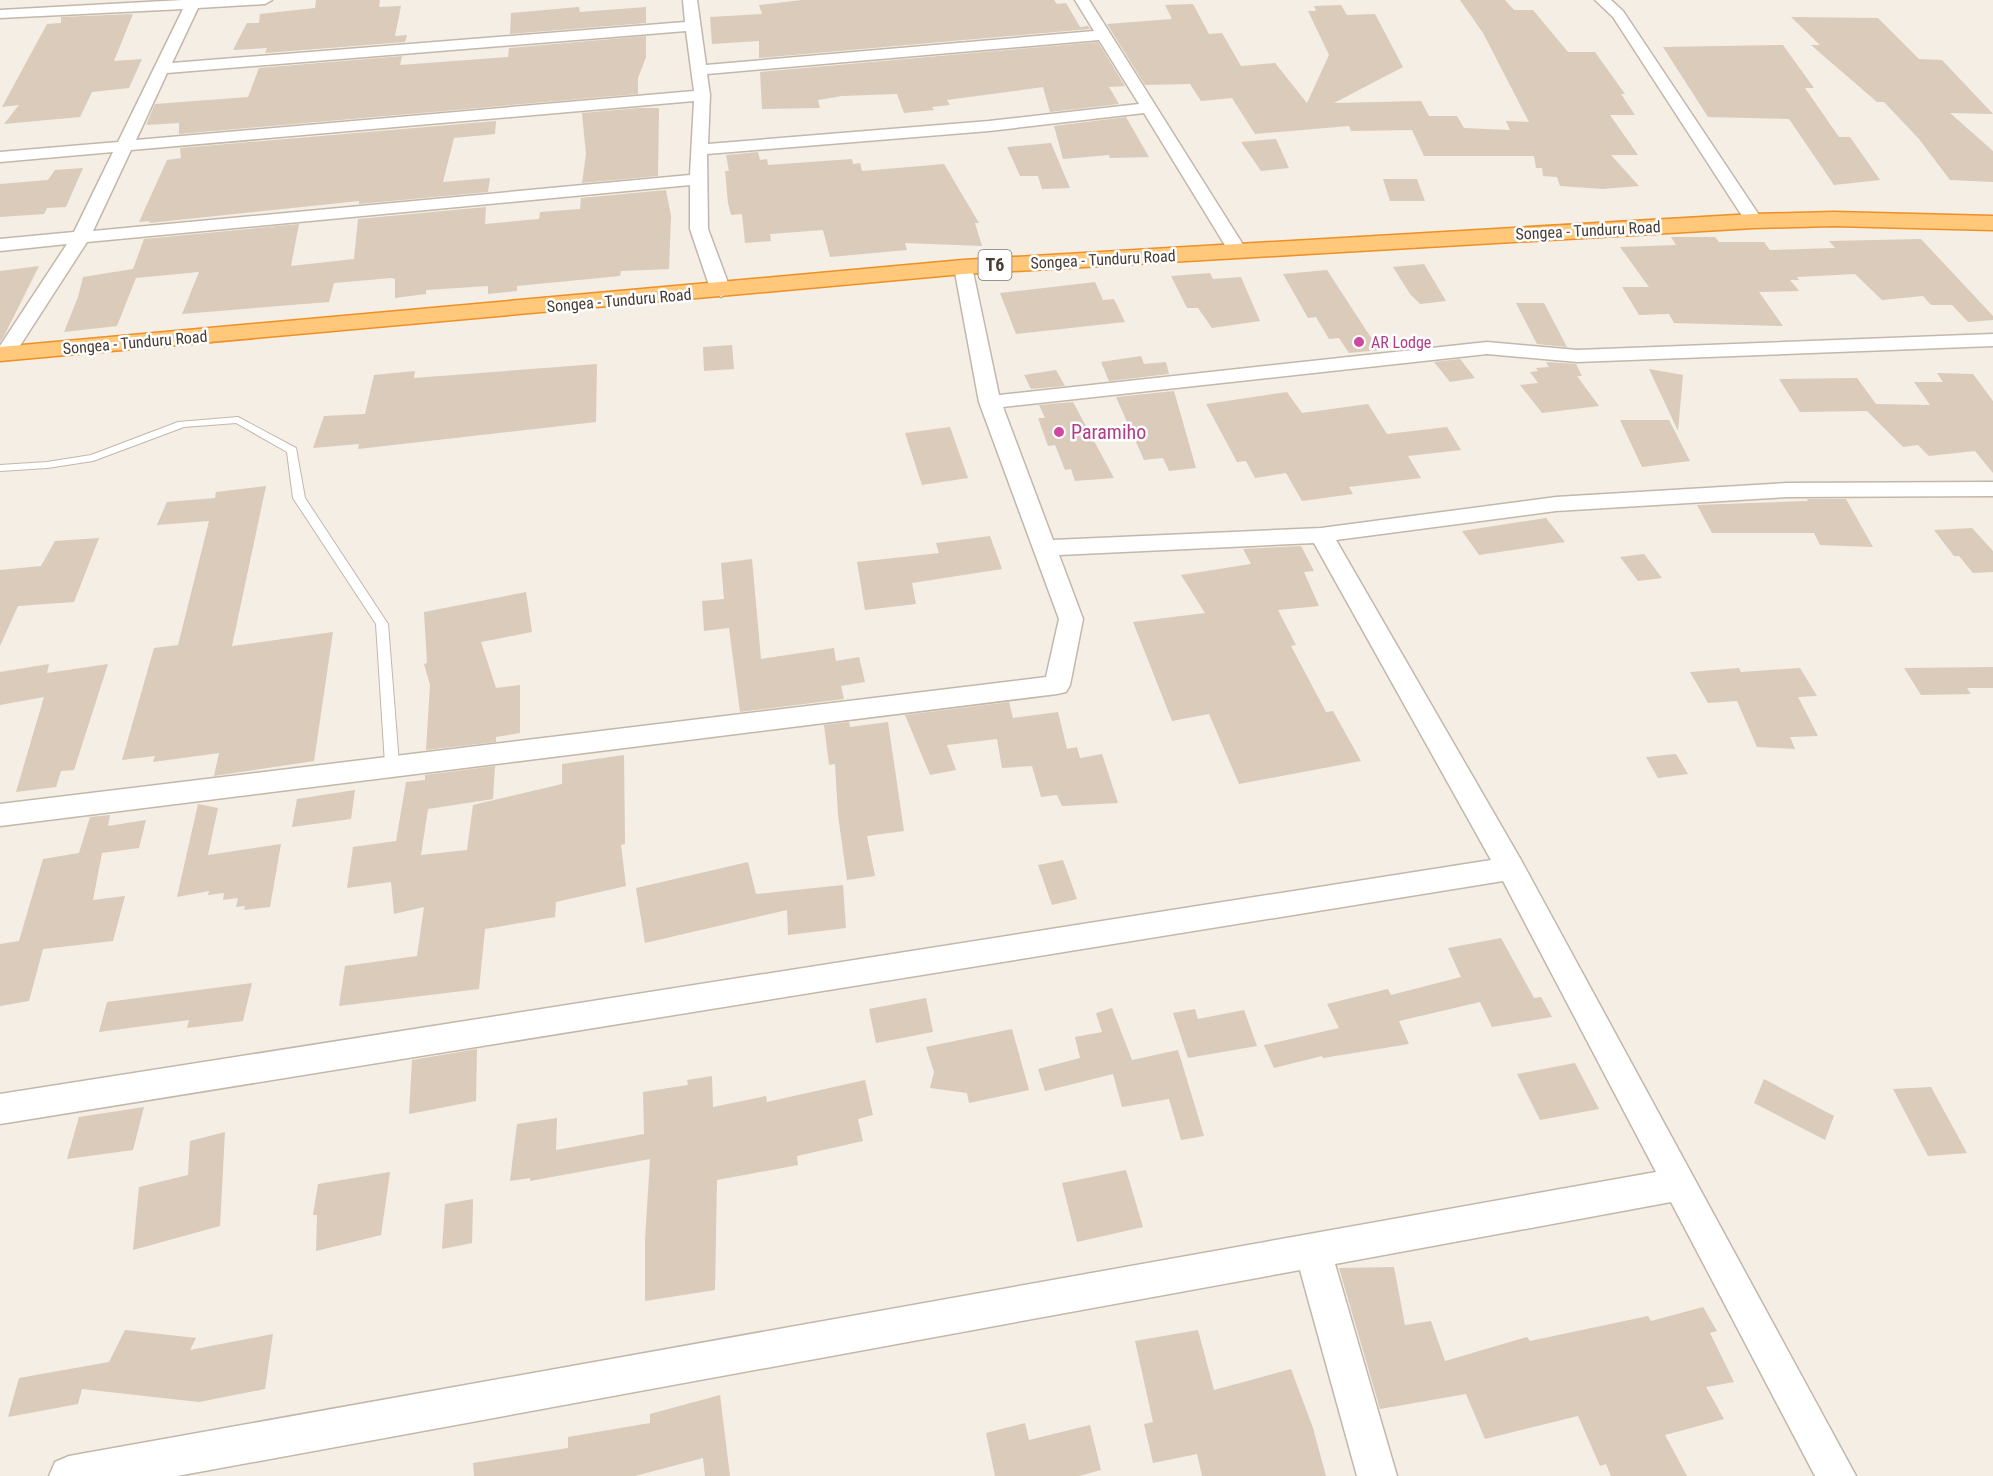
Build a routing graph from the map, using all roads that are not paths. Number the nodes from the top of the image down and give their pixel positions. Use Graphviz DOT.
graph roads {
  1 [pos="265,0"];
  2 [pos="690,0"];
  3 [pos="1082,0"];
  4 [pos="1602,0"];
  5 [pos="192,5"];
  6 [pos="0,14"];
  7 [pos="693,26"];
  8 [pos="1105,35"];
  9 [pos="161,69"];
  10 [pos="698,70"];
  11 [pos="702,95"];
  12 [pos="1147,108"];
  13 [pos="124,148"];
  14 [pos="699,150"];
  15 [pos="0,157"];
  16 [pos="699,179"];
  17 [pos="1754,221"];
  18 [pos="1993,224"];
  19 [pos="80,239"];
  20 [pos="0,245"];
  21 [pos="1238,251"];
  22 [pos="963,267"];
  23 [pos="720,291"];
  24 [pos="1993,340"];
  25 [pos="3,354"];
  26 [pos="990,402"];
  27 [pos="0,468"];
  28 [pos="1993,489"];
  29 [pos="1321,535"];
  30 [pos="1045,548"];
  31 [pos="392,764"];
  32 [pos="0,814"];
  33 [pos="1511,868"];
  34 [pos="0,1109"];
  35 [pos="1680,1184"];
  36 [pos="1313,1251"];
  37 [pos="69,1476"];
  38 [pos="1377,1476"];
  39 [pos="1836,1476"];
  1 -- 5 [label="street"];
  2 -- 7 [label="street"];
  3 -- 8 [label="street"];
  4 -- 17 [label="street"];
  5 -- 6 [label="street"];
  5 -- 9 [label="street"];
  7 -- 9 [label="street"];
  7 -- 10 [label="street"];
  8 -- 10 [label="street"];
  8 -- 12 [label="street"];
  9 -- 13 [label="street"];
  10 -- 11 [label="street"];
  11 -- 13 [label="street"];
  11 -- 14 [label="street"];
  12 -- 14 [label="street"];
  12 -- 21 [label="street"];
  13 -- 15 [label="street"];
  13 -- 19 [label="street"];
  14 -- 16 [label="street"];
  16 -- 19 [label="street"];
  16 -- 23 [label="street"];
  17 -- 18 [label="highway, Songea - Tunduru Road / T6"];
  17 -- 21 [label="highway, Songea - Tunduru Road / T6"];
  19 -- 20 [label="street"];
  19 -- 25 [label="street"];
  21 -- 22 [label="highway, Songea - Tunduru Road / T6"];
  22 -- 23 [label="highway, Songea - Tunduru Road / T6"];
  22 -- 26 [label="street"];
  23 -- 25 [label="highway, Songea - Tunduru Road / T6"];
  24 -- 26 [label="street"];
  26 -- 30 [label="street"];
  27 -- 31 [label="lane"];
  28 -- 29 [label="street"];
  29 -- 30 [label="street"];
  29 -- 33 [label="street"];
  30 -- 31 [label="street"];
  31 -- 32 [label="street"];
  33 -- 34 [label="street"];
  33 -- 35 [label="street"];
  35 -- 36 [label="street"];
  35 -- 39 [label="street"];
  36 -- 37 [label="street"];
  36 -- 38 [label="street"];
}
